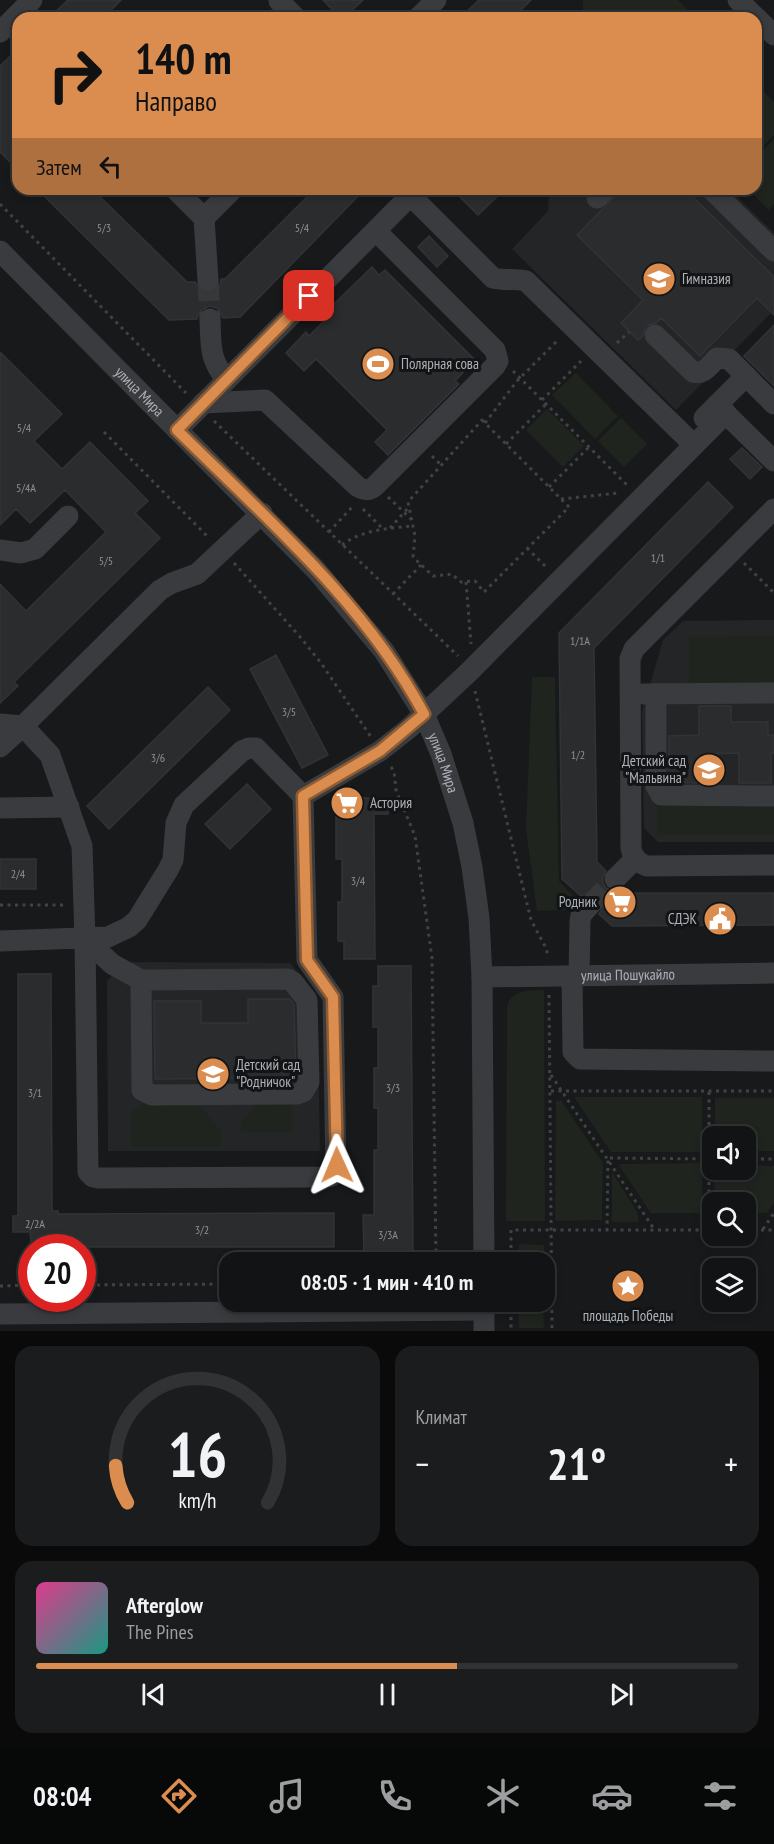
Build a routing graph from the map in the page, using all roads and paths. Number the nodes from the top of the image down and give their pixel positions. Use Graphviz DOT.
graph roads {
  1 [pos="32,0"];
  2 [pos="436,0"];
  3 [pos="738,0"];
  4 [pos="279,1"];
  5 [pos="20,12"];
  6 [pos="290,12"];
  7 [pos="424,12"];
  8 [pos="750,12"];
  9 [pos="12,20"];
  10 [pos="762,23"];
  11 [pos="0,32"];
  12 [pos="774,35"];
  13 [pos="180,195"];
  14 [pos="227,195"];
  15 [pos="411,195"];
  16 [pos="417,195"];
  17 [pos="717,195"];
  18 [pos="0,204"];
  19 [pos="204,218"];
  20 [pos="376,231"];
  21 [pos="0,251"];
  22 [pos="774,251"];
  23 [pos="208,280"];
  24 [pos="210,319"];
  25 [pos="572,326"];
  26 [pos="655,335"];
  27 [pos="585,358"];
  28 [pos="513,370"];
  29 [pos="746,376"];
  30 [pos="520,378"];
  31 [pos="226,379"];
  32 [pos="542,400"];
  33 [pos="546,404"];
  34 [pos="774,404"];
  35 [pos="201,405"];
  36 [pos="722,409"];
  37 [pos="485,423"];
  38 [pos="177,430"];
  39 [pos="104,432"];
  40 [pos="689,441"];
  41 [pos="506,444"];
  42 [pos="589,447"];
  43 [pos="774,461"];
  44 [pos="549,487"];
  45 [pos="373,488"];
  46 [pos="637,495"];
  47 [pos="561,499"];
  48 [pos="409,507"];
  49 [pos="774,509"];
  50 [pos="404,512"];
  51 [pos="262,513"];
  52 [pos="68,516"];
  53 [pos="411,520"];
  54 [pos="413,526"];
  55 [pos="389,528"];
  56 [pos="329,532"];
  57 [pos="342,544"];
  58 [pos="528,548"];
  59 [pos="0,550"];
  60 [pos="222,551"];
  61 [pos="732,551"];
  62 [pos="422,565"];
  63 [pos="560,581"];
  64 [pos="466,582"];
  65 [pos="774,593"];
  66 [pos="393,594"];
  67 [pos="466,667"];
  68 [pos="774,693"];
  69 [pos="630,694"];
  70 [pos="656,694"];
  71 [pos="424,714"];
  72 [pos="0,724"];
  73 [pos="23,726"];
  74 [pos="0,747"];
  75 [pos="380,751"];
  76 [pos="303,796"];
  77 [pos="774,796"];
  78 [pos="69,807"];
  79 [pos="0,808"];
  80 [pos="634,859"];
  81 [pos="774,865"];
  82 [pos="615,879"];
  83 [pos="65,905"];
  84 [pos="590,905"];
  85 [pos="0,906"];
  86 [pos="85,939"];
  87 [pos="0,940"];
  88 [pos="774,973"];
  89 [pos="548,976"];
  90 [pos="576,976"];
  91 [pos="482,977"];
  92 [pos="141,980"];
  93 [pos="774,1061"];
  94 [pos="550,1073"];
  95 [pos="561,1090"];
  96 [pos="551,1091"];
  97 [pos="709,1091"];
  98 [pos="774,1091"];
  99 [pos="710,1126"];
  100 [pos="608,1158"];
  101 [pos="702,1159"];
  102 [pos="756,1159"];
  103 [pos="774,1159"];
  104 [pos="774,1213"];
  105 [pos="655,1230"];
  106 [pos="702,1230"];
  107 [pos="756,1230"];
  108 [pos="763,1230"];
  109 [pos="774,1230"];
  110 [pos="552,1231"];
  111 [pos="607,1231"];
  112 [pos="436,1252"];
  113 [pos="484,1252"];
  114 [pos="511,1252"];
  115 [pos="219,1284"];
  116 [pos="96,1285"];
  117 [pos="0,1286"];
  118 [pos="18,1286"];
  119 [pos="336,1312"];
  120 [pos="484,1312"];
  121 [pos="511,1312"];
  122 [pos="0,1314"];
  123 [pos="88,1322"];
  124 [pos="484,1331"];
  125 [pos="512,1331"];
  126 [pos="552,1331"];
  1 -- 5 [label="street"];
  2 -- 7 [label="street"];
  3 -- 8 [label="street"];
  4 -- 6 [label="street"];
  9 -- 11 [label="street"];
  10 -- 12 [label="street"];
  13 -- 19 [label="street"];
  14 -- 19 [label="street"];
  15 -- 20 [label="street"];
  16 -- 25 [label="street"];
  17 -- 22 [label="street"];
  18 -- 35 [label="path"];
  19 -- 23 [label="street"];
  20 -- 31 [label="street"];
  20 -- 45 [label="street"];
  21 -- 38 [label="street, улица Мира"];
  24 -- 31 [label="street"];
  25 -- 30 [label="path"];
  25 -- 40 [label="street"];
  26 -- 29 [label="street"];
  27 -- 32 [label="path"];
  28 -- 30 [label="path"];
  29 -- 34 [label="street"];
  29 -- 36 [label="street"];
  30 -- 32 [label="path"];
  30 -- 37 [label="path"];
  31 -- 35 [label="street"];
  32 -- 33 [label="path"];
  33 -- 41 [label="path"];
  33 -- 42 [label="path"];
  35 -- 38 [label="street"];
  35 -- 45 [label="street"];
  35 -- 56 [label="path"];
  36 -- 40 [label="street"];
  36 -- 43 [label="street"];
  37 -- 41 [label="path"];
  37 -- 48 [label="path"];
  38 -- 51 [label="street, улица Мира"];
  39 -- 60 [label="path"];
  40 -- 46 [label="street"];
  41 -- 44 [label="path"];
  42 -- 44 [label="path"];
  42 -- 46 [label="path"];
  44 -- 47 [label="path"];
  45 -- 50 [label="path"];
  45 -- 56 [label="path"];
  46 -- 47 [label="path"];
  46 -- 63 [label="street"];
  47 -- 58 [label="path"];
  48 -- 50 [label="path"];
  48 -- 53 [label="path"];
  49 -- 61 [label="street"];
  50 -- 53 [label="path"];
  50 -- 55 [label="path"];
  51 -- 60 [label="street"];
  51 -- 71 [label="street, улица Мира"];
  52 -- 59 [label="street"];
  53 -- 54 [label="path"];
  54 -- 55 [label="path"];
  54 -- 62 [label="path"];
  55 -- 57 [label="path"];
  56 -- 57 [label="path"];
  57 -- 66 [label="path"];
  58 -- 63 [label="path"];
  58 -- 64 [label="path"];
  60 -- 73 [label="street"];
  60 -- 75 [label="path"];
  61 -- 65 [label="path"];
  61 -- 69 [label="street"];
  62 -- 64 [label="path"];
  62 -- 66 [label="path"];
  63 -- 67 [label="street"];
  64 -- 67 [label="path"];
  66 -- 67 [label="path"];
  67 -- 71 [label="street"];
  67 -- 89 [label="path"];
  68 -- 70 [label="street"];
  69 -- 70 [label="street"];
  69 -- 80 [label="street"];
  70 -- 77 [label="street"];
  71 -- 75 [label="street"];
  71 -- 91 [label="street, улица Мира"];
  72 -- 73 [label="street"];
  73 -- 74 [label="street"];
  73 -- 78 [label="street"];
  75 -- 76 [label="street"];
  75 -- 112 [label="path"];
  76 -- 86 [label="street"];
  76 -- 86 [label="street"];
  78 -- 79 [label="street"];
  78 -- 86 [label="street"];
  80 -- 81 [label="street"];
  80 -- 82 [label="street"];
  83 -- 85 [label="path"];
  84 -- 90 [label="street"];
  86 -- 87 [label="street"];
  86 -- 92 [label="street"];
  88 -- 90 [label="street, улица Пошукайло"];
  89 -- 90 [label="street, улица Пошукайло"];
  89 -- 91 [label="street, улица Пошукайло"];
  89 -- 94 [label="path"];
  90 -- 93 [label="street"];
  91 -- 113 [label="street, улица Мира"];
  92 -- 92 [label="street"];
  94 -- 95 [label="path"];
  94 -- 96 [label="path"];
  95 -- 96 [label="path"];
  95 -- 97 [label="path"];
  95 -- 100 [label="path"];
  96 -- 110 [label="path"];
  97 -- 98 [label="path"];
  97 -- 99 [label="path"];
  100 -- 101 [label="path"];
  100 -- 105 [label="path"];
  100 -- 111 [label="path"];
  102 -- 103 [label="path"];
  104 -- 108 [label="path"];
  105 -- 106 [label="path"];
  105 -- 111 [label="path"];
  107 -- 108 [label="path"];
  108 -- 109 [label="path"];
  110 -- 111 [label="path"];
  110 -- 114 [label="path"];
  110 -- 126 [label="path"];
  115 -- 116 [label="path"];
  117 -- 118 [label="path"];
  119 -- 123 [label="street"];
  120 -- 124 [label="street"];
  121 -- 125 [label="path"];
  122 -- 123 [label="street"];
}
